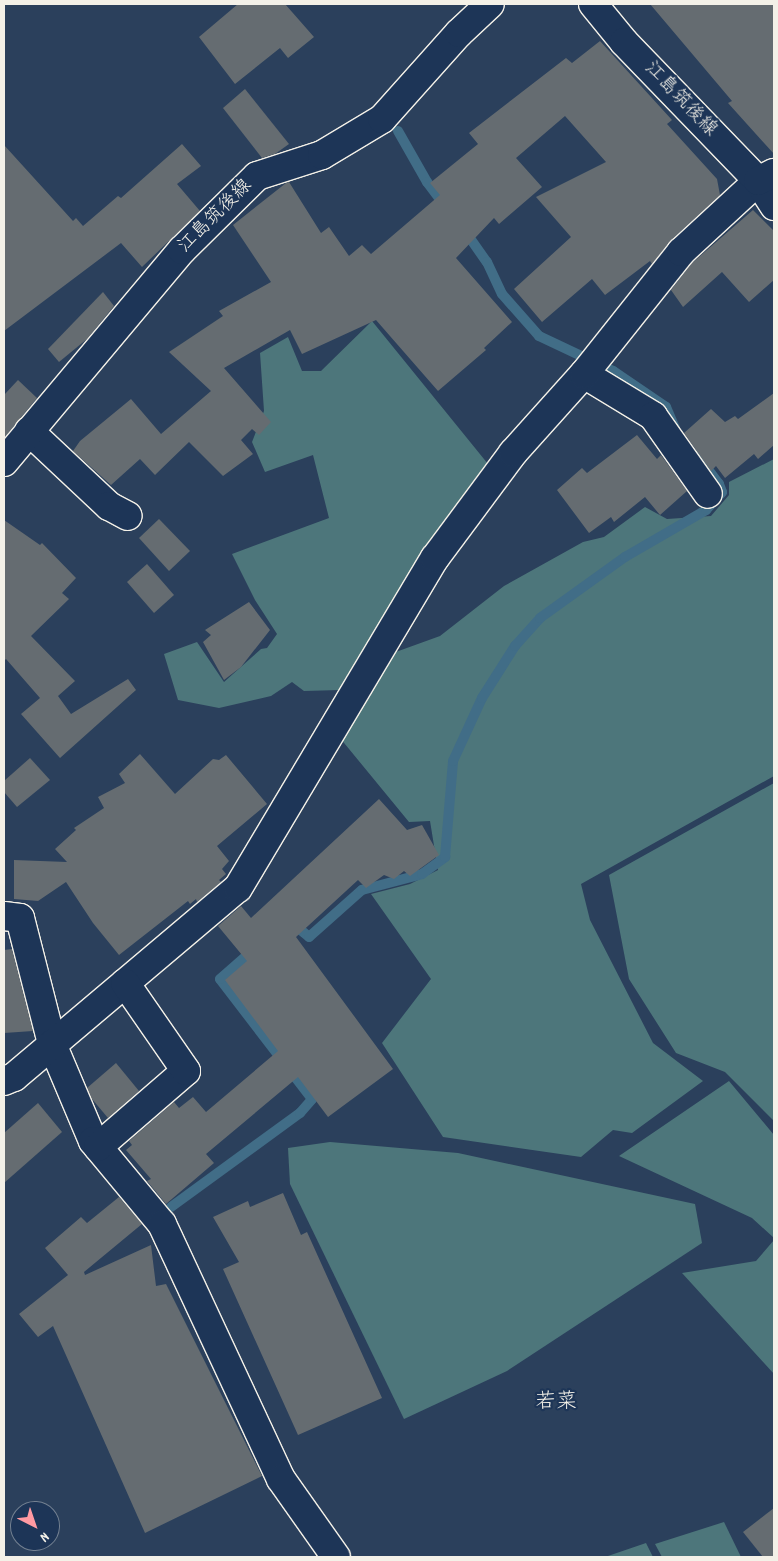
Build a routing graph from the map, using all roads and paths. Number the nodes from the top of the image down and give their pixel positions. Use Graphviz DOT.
graph roads {
  1 [pos="490,4"];
  2 [pos="592,4"];
  3 [pos="766,177"];
  4 [pos="774,206"];
  5 [pos="584,374"];
  6 [pos="29,431"];
  7 [pos="4,462"];
  8 [pos="708,494"];
  9 [pos="128,516"];
  10 [pos="4,916"];
  11 [pos="125,983"];
  12 [pos="52,1044"];
  13 [pos="4,1082"];
  14 [pos="98,1147"];
  15 [pos="336,1557"];
  1 -- 6 [label="street, 江島筑後線"];
  2 -- 3 [label="street, 江島筑後線"];
  3 -- 4 [label="street, 江島筑後線"];
  3 -- 5 [label="street"];
  5 -- 8 [label="street"];
  5 -- 11 [label="street"];
  6 -- 7 [label="street, 江島筑後線"];
  6 -- 9 [label="street"];
  10 -- 12 [label="street"];
  11 -- 12 [label="street"];
  11 -- 14 [label="street"];
  12 -- 13 [label="street"];
  12 -- 14 [label="street"];
  14 -- 15 [label="street"];
}
